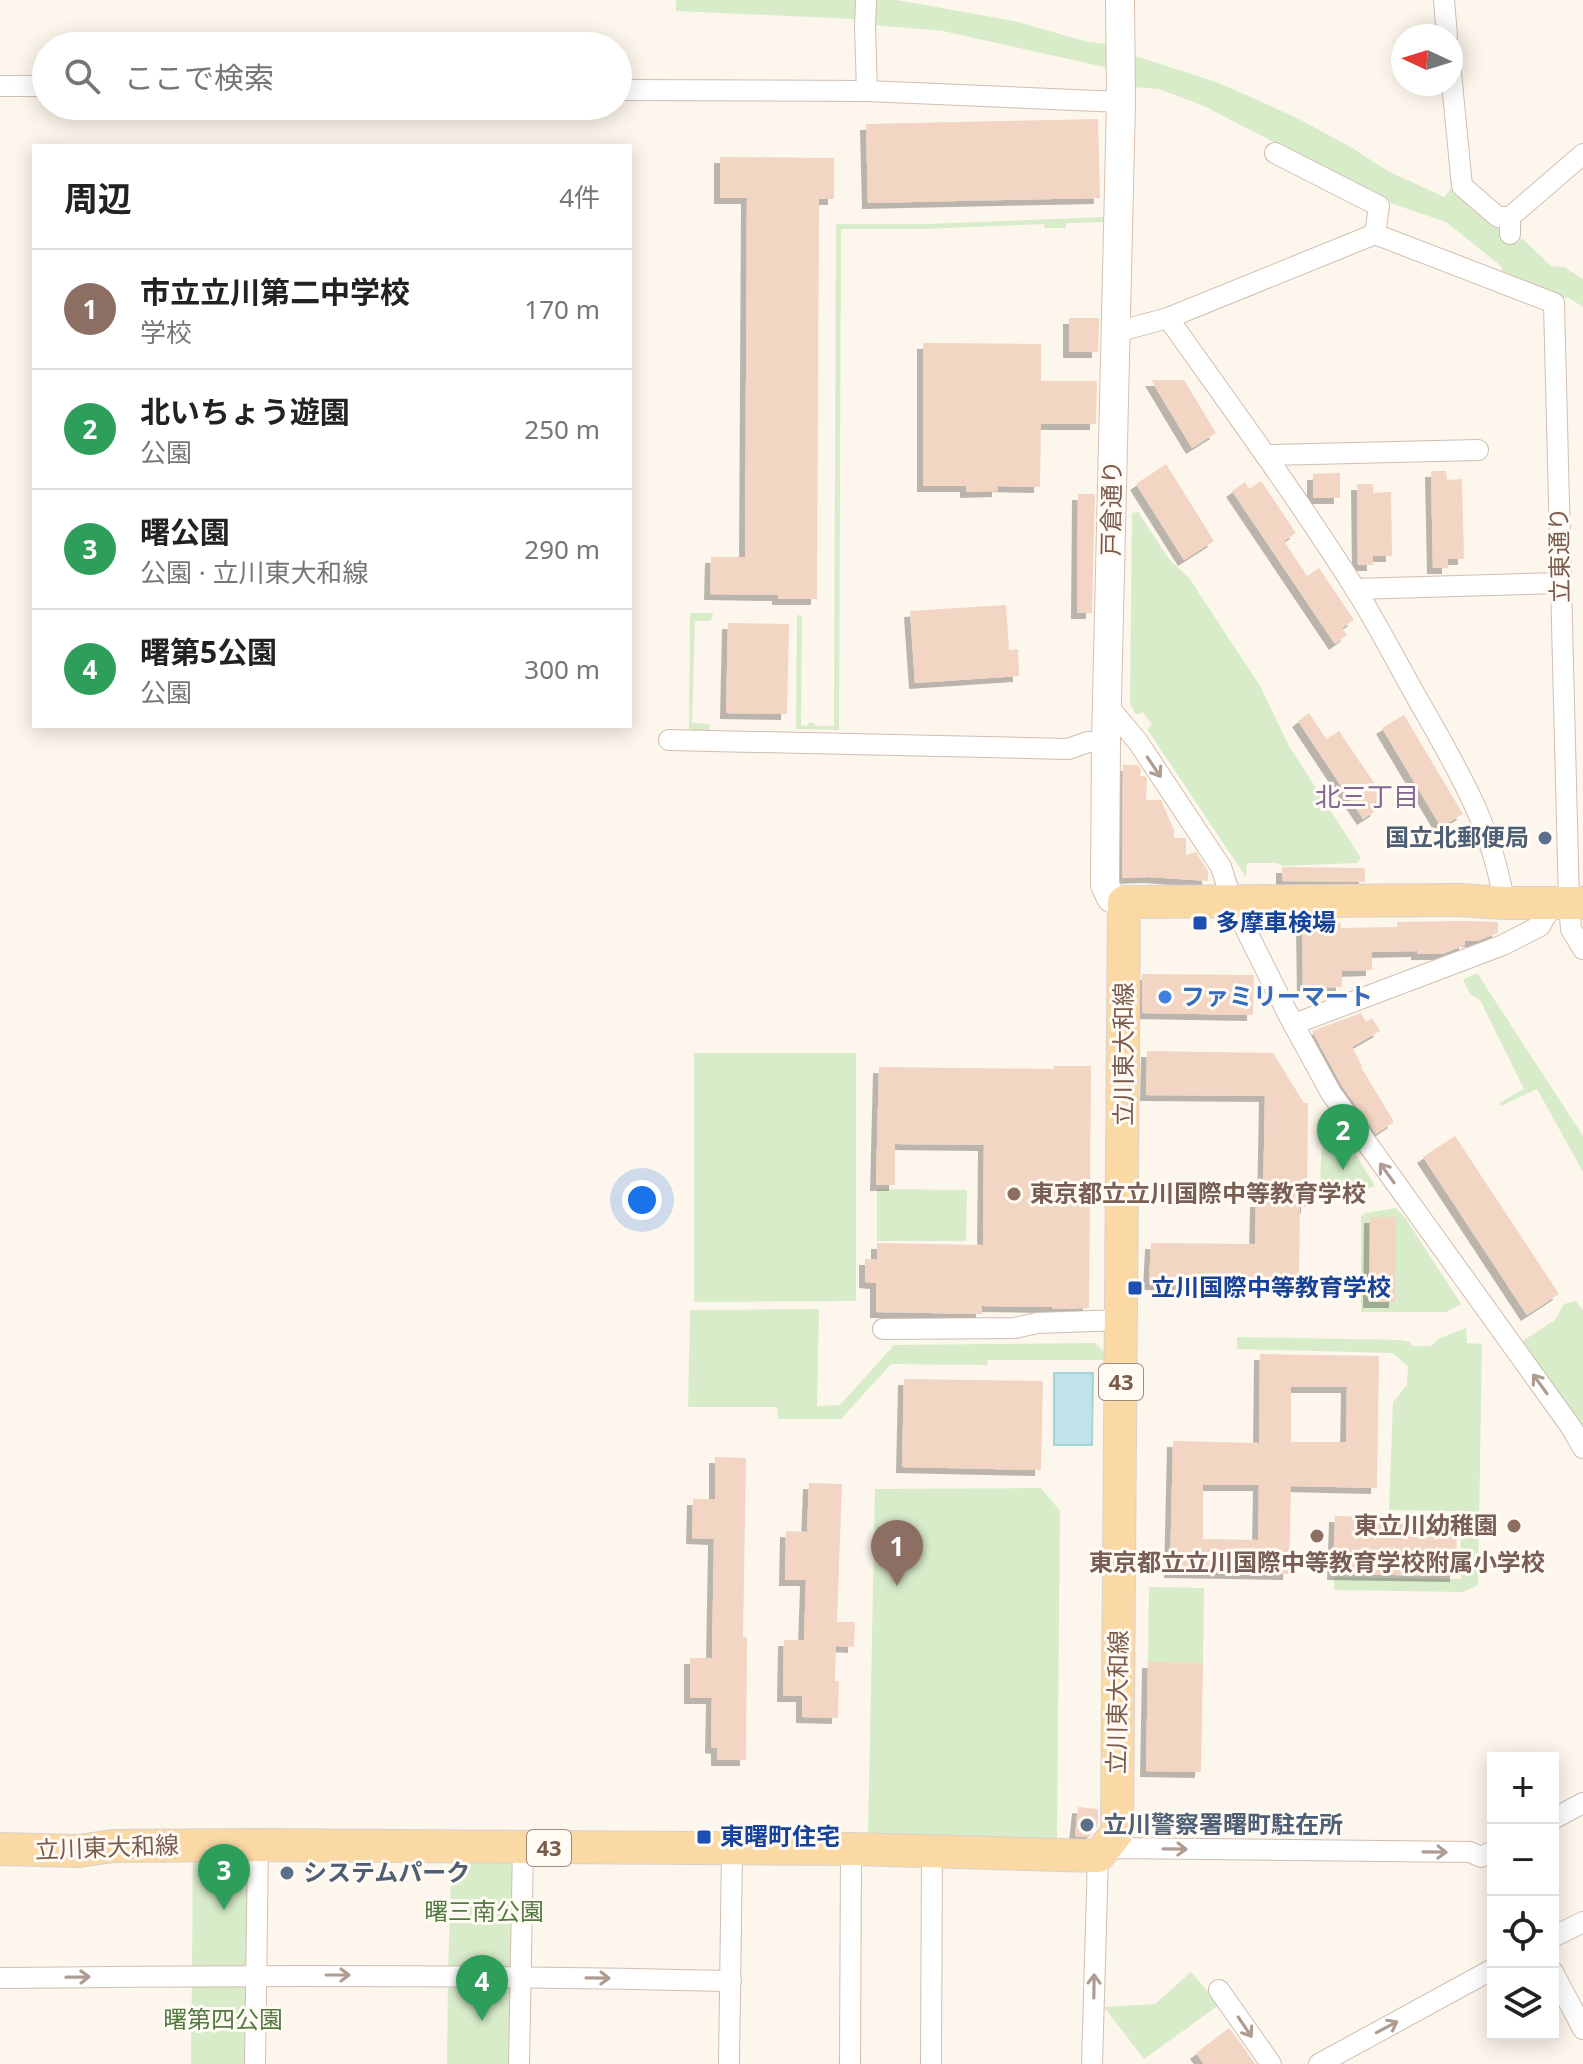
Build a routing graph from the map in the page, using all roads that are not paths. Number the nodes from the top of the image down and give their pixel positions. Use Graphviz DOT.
graph roads {
  1 [pos="866,0"];
  2 [pos="1120,0"];
  3 [pos="1444,0"];
  4 [pos="1446,24"];
  5 [pos="0,86"];
  6 [pos="32,86"];
  7 [pos="632,90"];
  8 [pos="867,91"];
  9 [pos="1453,96"];
  10 [pos="1121,102"];
  11 [pos="1275,153"];
  12 [pos="1583,154"];
  13 [pos="1375,234"];
  14 [pos="1168,318"];
  15 [pos="1116,332"];
  16 [pos="1478,450"];
  17 [pos="1265,455"];
  18 [pos="1561,583"];
  19 [pos="1355,589"];
  20 [pos="1107,705"];
  21 [pos="669,740"];
  22 [pos="1106,742"];
  23 [pos="1232,901"];
  24 [pos="1124,902"];
  25 [pos="1504,903"];
  26 [pos="1568,903"];
  27 [pos="1583,949"];
  28 [pos="1294,1024"];
  29 [pos="1122,1320"];
  30 [pos="883,1329"];
  31 [pos="1583,1448"];
  32 [pos="1583,1803"];
  33 [pos="1559,1816"];
  34 [pos="258,1845"];
  35 [pos="523,1848"];
  36 [pos="0,1849"];
  37 [pos="732,1849"];
  38 [pos="851,1849"];
  39 [pos="932,1851"];
  40 [pos="1487,1854"];
  41 [pos="1098,1856"];
  42 [pos="1583,1922"];
  43 [pos="1559,1934"];
  44 [pos="1487,1972"];
  45 [pos="256,1975"];
  46 [pos="521,1976"];
  47 [pos="0,1978"];
  48 [pos="731,1981"];
  49 [pos="1559,1983"];
  50 [pos="1219,1990"];
  51 [pos="1583,2029"];
  52 [pos="255,2064"];
  53 [pos="519,2064"];
  54 [pos="729,2064"];
  55 [pos="850,2064"];
  56 [pos="931,2064"];
  57 [pos="1092,2064"];
  58 [pos="1271,2064"];
  59 [pos="1319,2064"];
  1 -- 8 [label="street"];
  2 -- 10 [label="street, 戸倉通り"];
  3 -- 4 [label="street"];
  5 -- 6 [label="street"];
  7 -- 8 [label="street"];
  8 -- 10 [label="street"];
  9 -- 12 [label="street"];
  10 -- 15 [label="street, 戸倉通り"];
  11 -- 13 [label="street"];
  13 -- 14 [label="street"];
  13 -- 18 [label="street, 立東通り"];
  14 -- 15 [label="street"];
  14 -- 17 [label="street"];
  15 -- 20 [label="street, 戸倉通り"];
  16 -- 17 [label="street"];
  17 -- 19 [label="street"];
  18 -- 19 [label="street"];
  18 -- 26 [label="street, 立東通り"];
  19 -- 25 [label="street"];
  20 -- 22 [label="street, 戸倉通り"];
  20 -- 23 [label="street, one-way"];
  21 -- 22 [label="street"];
  22 -- 24 [label="street, 戸倉通り"];
  23 -- 24 [label="main road"];
  23 -- 25 [label="main road"];
  23 -- 28 [label="street"];
  24 -- 29 [label="main road, 立川東大和線 / 43"];
  25 -- 26 [label="main road"];
  26 -- 27 [label="street, 立東通り"];
  26 -- 28 [label="street"];
  31 -- 28 [label="street, one-way"];
  29 -- 30 [label="street"];
  29 -- 41 [label="main road, 立川東大和線 / 43"];
  32 -- 33 [label="street"];
  34 -- 35 [label="main road, 立川東大和線 / 43"];
  34 -- 36 [label="main road, 立川東大和線 / 43"];
  34 -- 45 [label="street"];
  35 -- 37 [label="main road, 立川東大和線 / 43"];
  35 -- 46 [label="street"];
  37 -- 38 [label="main road, 立川東大和線 / 43"];
  37 -- 48 [label="street"];
  38 -- 39 [label="main road, 立川東大和線 / 43"];
  38 -- 55 [label="street"];
  39 -- 41 [label="main road, 立川東大和線 / 43"];
  39 -- 56 [label="street"];
  41 -- 40 [label="street, one-way"];
  57 -- 41 [label="street, one-way"];
  42 -- 43 [label="street"];
  59 -- 44 [label="street, one-way"];
  45 -- 46 [label="street, one-way"];
  47 -- 45 [label="street, one-way"];
  45 -- 52 [label="street"];
  46 -- 48 [label="street, one-way"];
  46 -- 53 [label="street"];
  48 -- 54 [label="street"];
  49 -- 51 [label="street"];
  50 -- 58 [label="street, one-way"];
}
